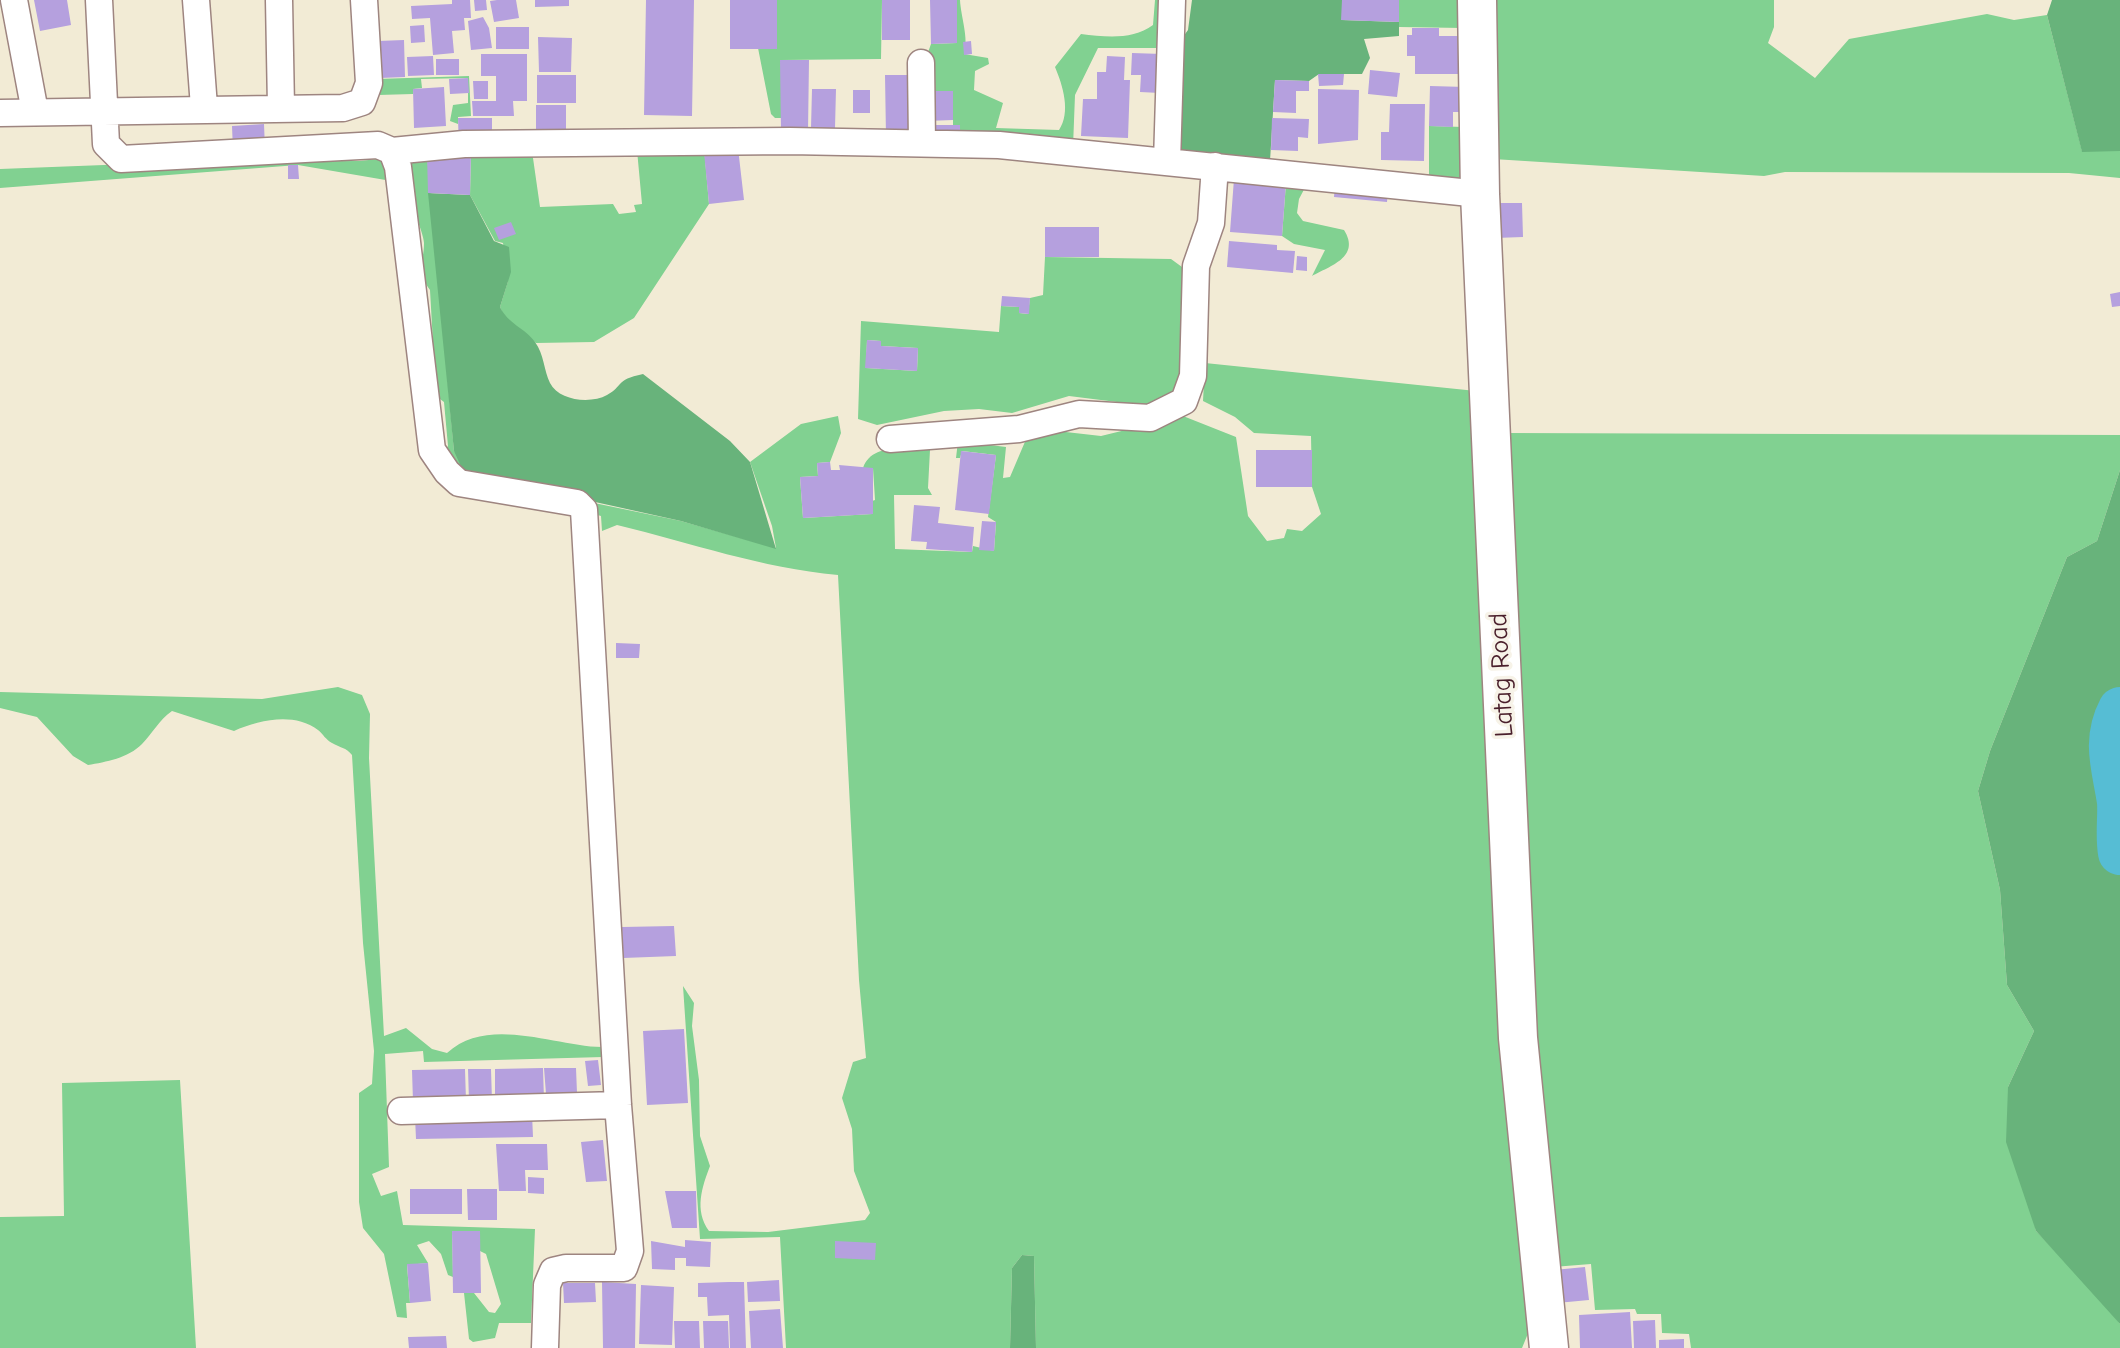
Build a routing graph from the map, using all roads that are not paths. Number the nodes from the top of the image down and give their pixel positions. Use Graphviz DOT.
graph roads {
  1 [pos="14,0"];
  2 [pos="99,0"];
  3 [pos="196,0"];
  4 [pos="279,0"];
  5 [pos="364,0"];
  6 [pos="1172,0"];
  7 [pos="1477,0"];
  8 [pos="921,63"];
  9 [pos="204,107"];
  10 [pos="281,107"];
  11 [pos="104,109"];
  12 [pos="35,112"];
  13 [pos="0,113"];
  14 [pos="922,143"];
  15 [pos="392,151"];
  16 [pos="1167,162"];
  17 [pos="1215,166"];
  18 [pos="1480,194"];
  19 [pos="890,439"];
  20 [pos="618,1105"];
  21 [pos="401,1111"];
  22 [pos="545,1348"];
  23 [pos="1549,1348"];
  1 -- 12 [label="street"];
  2 -- 11 [label="street"];
  3 -- 9 [label="street"];
  4 -- 10 [label="street"];
  5 -- 10 [label="street"];
  6 -- 16 [label="street"];
  7 -- 18 [label="street, Latag Road"];
  8 -- 14 [label="street"];
  9 -- 10 [label="street"];
  9 -- 11 [label="street"];
  11 -- 12 [label="street"];
  11 -- 15 [label="street"];
  12 -- 13 [label="street"];
  14 -- 15 [label="street"];
  14 -- 16 [label="street"];
  15 -- 20 [label="street"];
  16 -- 17 [label="street"];
  17 -- 18 [label="street"];
  17 -- 19 [label="street"];
  18 -- 23 [label="street, Latag Road"];
  20 -- 21 [label="street"];
  20 -- 22 [label="street"];
}
